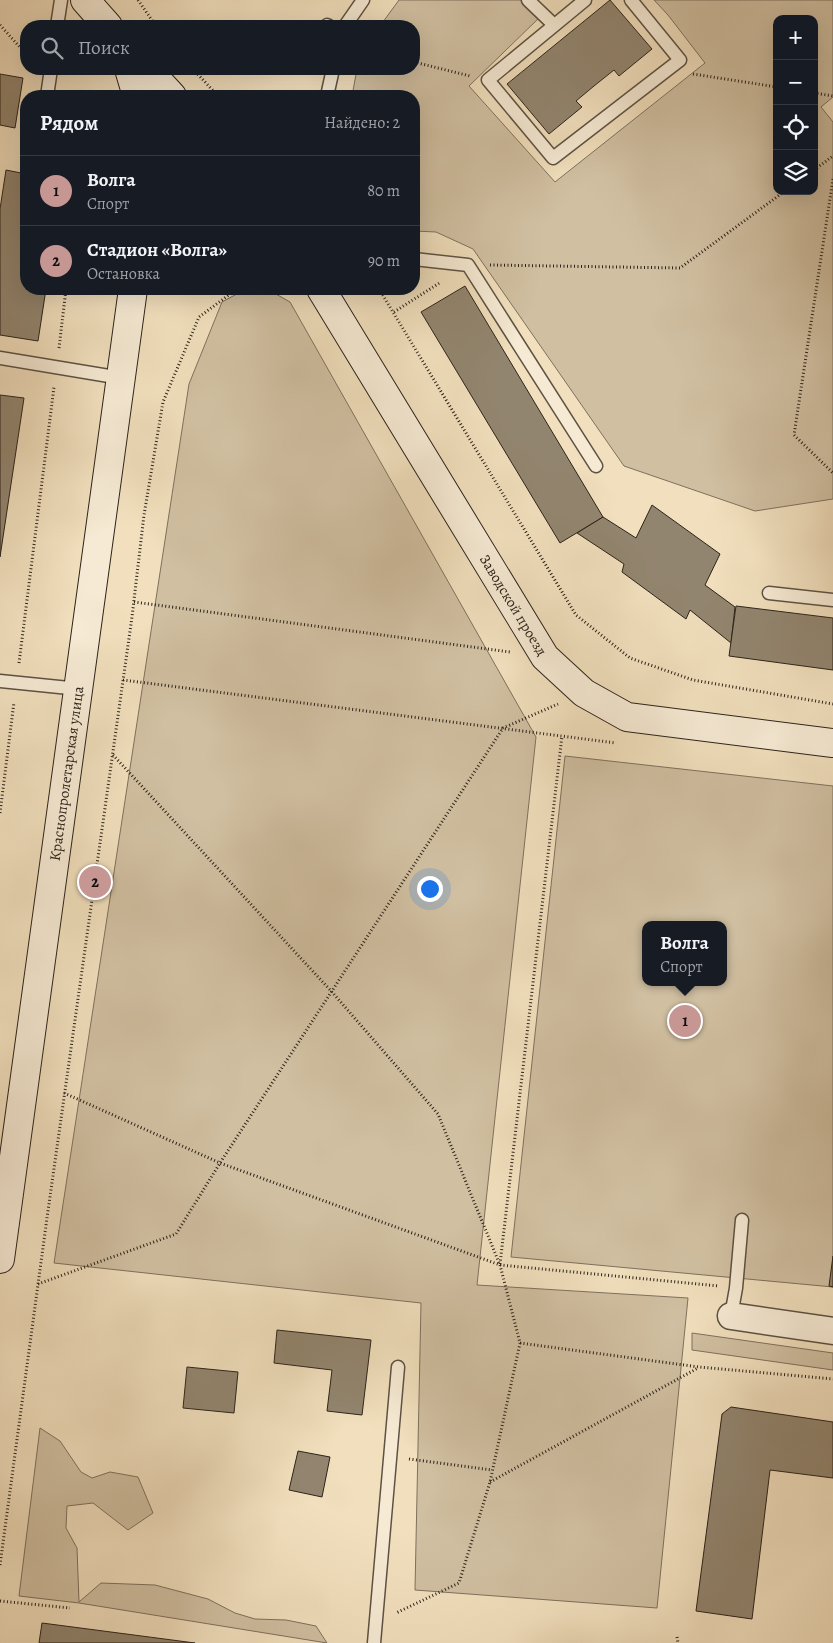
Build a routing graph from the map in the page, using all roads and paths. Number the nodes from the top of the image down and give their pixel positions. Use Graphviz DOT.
graph roads {
  1 [pos="61,0"];
  2 [pos="85,0"];
  3 [pos="138,0"];
  4 [pos="363,0"];
  5 [pos="528,0"];
  6 [pos="585,0"];
  7 [pos="631,0"];
  8 [pos="58,20"];
  9 [pos="103,20"];
  10 [pos="152,20"];
  11 [pos="349,20"];
  12 [pos="0,25"];
  13 [pos="554,25"];
  14 [pos="20,47"];
  15 [pos="420,63"];
  16 [pos="666,70"];
  17 [pos="50,75"];
  18 [pos="132,75"];
  19 [pos="153,75"];
  20 [pos="199,75"];
  21 [pos="331,75"];
  22 [pos="488,80"];
  23 [pos="773,86"];
  24 [pos="48,90"];
  25 [pos="136,90"];
  26 [pos="166,90"];
  27 [pos="212,90"];
  28 [pos="328,90"];
  29 [pos="818,94"];
  30 [pos="833,96"];
  31 [pos="833,156"];
  32 [pos="818,167"];
  33 [pos="833,178"];
  34 [pos="780,195"];
  35 [pos="420,260"];
  36 [pos="468,264"];
  37 [pos="65,295"];
  38 [pos="132,295"];
  39 [pos="229,295"];
  40 [pos="325,295"];
  41 [pos="383,295"];
  42 [pos="394,312"];
  43 [pos="0,358"];
  44 [pos="56,367"];
  45 [pos="121,378"];
  46 [pos="596,466"];
  47 [pos="833,473"];
  48 [pos="769,593"];
  49 [pos="833,600"];
  50 [pos="134,602"];
  51 [pos="545,657"];
  52 [pos="123,680"];
  53 [pos="0,681"];
  54 [pos="16,683"];
  55 [pos="79,689"];
  56 [pos="584,693"];
  57 [pos="833,704"];
  58 [pos="503,728"];
  59 [pos="562,736"];
  60 [pos="833,743"];
  61 [pos="112,754"];
  62 [pos="0,813"];
  63 [pos="332,992"];
  64 [pos="64,1092"];
  65 [pos="220,1163"];
  66 [pos="4,1200"];
  67 [pos="742,1220"];
  68 [pos="0,1259"];
  69 [pos="500,1265"];
  70 [pos="38,1284"];
  71 [pos="736,1288"];
  72 [pos="730,1316"];
  73 [pos="833,1331"];
  74 [pos="520,1343"];
  75 [pos="398,1367"];
  76 [pos="699,1367"];
  77 [pos="833,1379"];
  78 [pos="390,1456"];
  79 [pos="492,1470"];
  80 [pos="490,1482"];
  81 [pos="0,1565"];
  82 [pos="0,1601"];
  83 [pos="70,1608"];
  84 [pos="375,1624"];
  85 [pos="676,1637"];
  86 [pos="374,1643"];
  87 [pos="678,1643"];
  1 -- 8 [label="lane"];
  2 -- 9 [label="main road"];
  3 -- 10 [label="path"];
  4 -- 11 [label="lane"];
  5 -- 13 [label="lane"];
  6 -- 13 [label="lane"];
  7 -- 16 [label="lane"];
  12 -- 14 [label="path"];
  13 -- 22 [label="lane"];
  15 -- 22 [label="path"];
  16 -- 22 [label="lane"];
  16 -- 23 [label="path"];
  17 -- 24 [label="lane"];
  18 -- 25 [label="main road"];
  19 -- 26 [label="main road"];
  20 -- 27 [label="path"];
  21 -- 28 [label="lane"];
  29 -- 30 [label="path"];
  31 -- 32 [label="path"];
  33 -- 47 [label="path"];
  34 -- 36 [label="path"];
  35 -- 36 [label="lane"];
  36 -- 42 [label="path"];
  36 -- 46 [label="lane"];
  37 -- 44 [label="path"];
  38 -- 45 [label="main road, Краснопролетарская улица"];
  39 -- 50 [label="path"];
  40 -- 51 [label="main road, Заводской проезд"];
  41 -- 42 [label="path"];
  42 -- 57 [label="path"];
  43 -- 44 [label="lane"];
  44 -- 45 [label="lane"];
  44 -- 54 [label="path"];
  45 -- 55 [label="main road, Краснопролетарская улица"];
  48 -- 49 [label="lane"];
  50 -- 51 [label="path"];
  50 -- 52 [label="path"];
  51 -- 56 [label="main road, Заводской проезд"];
  52 -- 58 [label="path"];
  52 -- 61 [label="path"];
  53 -- 54 [label="lane"];
  54 -- 55 [label="lane"];
  54 -- 62 [label="path"];
  55 -- 66 [label="main road, Краснопролетарская улица"];
  56 -- 58 [label="path"];
  56 -- 60 [label="main road, Заводской проезд"];
  58 -- 63 [label="path"];
  59 -- 69 [label="path"];
  61 -- 63 [label="path"];
  61 -- 64 [label="path"];
  63 -- 65 [label="path"];
  63 -- 69 [label="path"];
  64 -- 65 [label="path"];
  64 -- 70 [label="path"];
  65 -- 69 [label="path"];
  65 -- 70 [label="path"];
  66 -- 68 [label="main road, Краснопролетарская улица"];
  67 -- 71 [label="lane"];
  69 -- 71 [label="path"];
  69 -- 74 [label="path"];
  70 -- 81 [label="path"];
  71 -- 72 [label="lane"];
  72 -- 73 [label="street"];
  74 -- 76 [label="path"];
  74 -- 79 [label="path"];
  75 -- 78 [label="lane"];
  76 -- 77 [label="path"];
  76 -- 80 [label="path"];
  78 -- 79 [label="path"];
  78 -- 84 [label="lane"];
  79 -- 80 [label="path"];
  80 -- 84 [label="path"];
  82 -- 83 [label="path"];
  84 -- 86 [label="lane"];
  85 -- 87 [label="path"];
}
